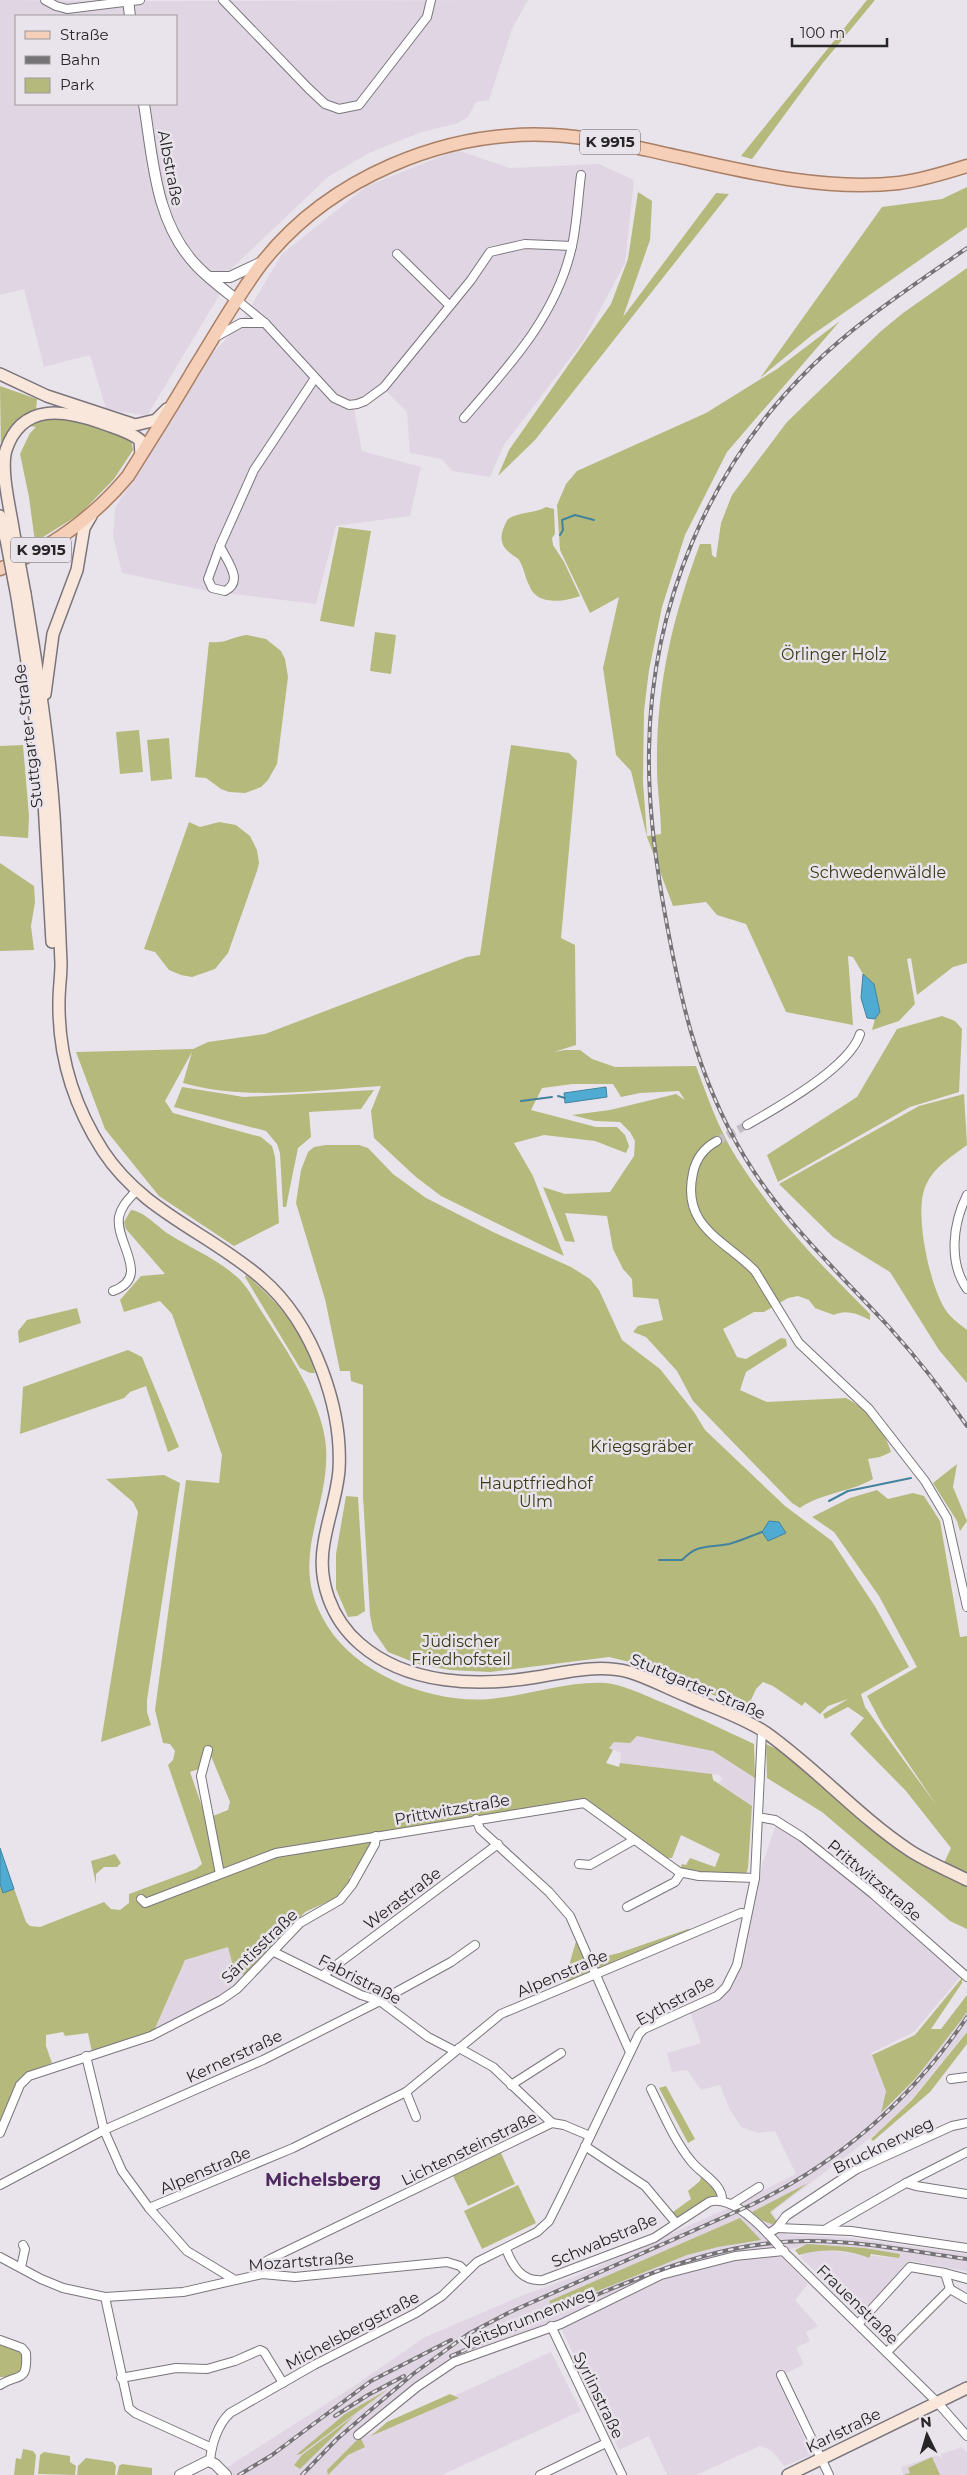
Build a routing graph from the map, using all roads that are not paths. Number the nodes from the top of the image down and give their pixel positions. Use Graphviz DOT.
graph roads {
  1 [pos="46,0"];
  2 [pos="140,0"];
  3 [pos="223,0"];
  4 [pos="431,0"];
  5 [pos="128,1"];
  6 [pos="130,15"];
  7 [pos="144,105"];
  8 [pos="967,166"];
  9 [pos="581,174"];
  10 [pos="572,246"];
  11 [pos="397,254"];
  12 [pos="263,262"];
  13 [pos="209,277"];
  14 [pos="237,300"];
  15 [pos="449,305"];
  16 [pos="266,323"];
  17 [pos="213,339"];
  18 [pos="0,374"];
  19 [pos="315,378"];
  20 [pos="172,405"];
  21 [pos="464,418"];
  22 [pos="135,426"];
  23 [pos="154,436"];
  24 [pos="141,455"];
  25 [pos="0,470"];
  26 [pos="93,513"];
  27 [pos="0,516"];
  28 [pos="10,536"];
  29 [pos="220,546"];
  30 [pos="0,569"];
  31 [pos="21,595"];
  32 [pos="43,711"];
  33 [pos="59,1001"];
  34 [pos="860,1034"];
  35 [pos="747,1125"];
  36 [pos="717,1140"];
  37 [pos="136,1191"];
  38 [pos="967,1195"];
  39 [pos="967,1289"];
  40 [pos="112,1291"];
  41 [pos="967,1608"];
  42 [pos="762,1731"];
  43 [pos="208,1750"];
  44 [pos="758,1817"];
  45 [pos="476,1819"];
  46 [pos="376,1836"];
  47 [pos="634,1840"];
  48 [pos="498,1844"];
  49 [pos="579,1864"];
  50 [pos="681,1873"];
  51 [pos="220,1874"];
  52 [pos="755,1878"];
  53 [pos="967,1880"];
  54 [pos="141,1899"];
  55 [pos="627,1908"];
  56 [pos="747,1914"];
  57 [pos="475,1945"];
  58 [pos="274,1952"];
  59 [pos="595,1974"];
  60 [pos="323,1975"];
  61 [pos="967,1977"];
  62 [pos="380,2001"];
  63 [pos="458,2050"];
  64 [pos="630,2050"];
  65 [pos="561,2053"];
  66 [pos="86,2056"];
  67 [pos="967,2077"];
  68 [pos="951,2079"];
  69 [pos="511,2085"];
  70 [pos="651,2090"];
  71 [pos="406,2092"];
  72 [pos="416,2117"];
  73 [pos="552,2123"];
  74 [pos="967,2123"];
  75 [pos="104,2130"];
  76 [pos="0,2132"];
  77 [pos="590,2136"];
  78 [pos="585,2146"];
  79 [pos="967,2152"];
  80 [pos="906,2182"];
  81 [pos="0,2185"];
  82 [pos="759,2187"];
  83 [pos="967,2194"];
  84 [pos="722,2200"];
  85 [pos="732,2204"];
  86 [pos="149,2208"];
  87 [pos="676,2223"];
  88 [pos="777,2228"];
  89 [pos="826,2229"];
  90 [pos="769,2236"];
  91 [pos="528,2238"];
  92 [pos="23,2245"];
  93 [pos="967,2248"];
  94 [pos="506,2249"];
  95 [pos="781,2249"];
  96 [pos="0,2256"];
  97 [pos="22,2267"];
  98 [pos="466,2272"];
  99 [pos="945,2273"];
  100 [pos="262,2274"];
  101 [pos="967,2279"];
  102 [pos="235,2280"];
  103 [pos="950,2289"];
  104 [pos="105,2296"];
  105 [pos="967,2299"];
  106 [pos="859,2323"];
  107 [pos="551,2326"];
  108 [pos="0,2340"];
  109 [pos="887,2352"];
  110 [pos="781,2375"];
  111 [pos="121,2378"];
  112 [pos="283,2383"];
  113 [pos="0,2385"];
  114 [pos="967,2388"];
  115 [pos="937,2402"];
  116 [pos="358,2435"];
  117 [pos="967,2436"];
  118 [pos="606,2443"];
  119 [pos="212,2448"];
  120 [pos="822,2459"];
  121 [pos="210,2462"];
  122 [pos="224,2474"];
  123 [pos="180,2475"];
  124 [pos="540,2475"];
  125 [pos="622,2475"];
  126 [pos="788,2475"];
  127 [pos="829,2475"];
  1 -- 5 [label="street"];
  2 -- 5 [label="street"];
  3 -- 4 [label="street"];
  5 -- 6 [label="street"];
  7 -- 13 [label="street, Albstraße"];
  8 -- 12 [label="main road, K 9915"];
  9 -- 10 [label="street"];
  10 -- 15 [label="street"];
  10 -- 21 [label="street"];
  11 -- 15 [label="street"];
  12 -- 13 [label="street"];
  12 -- 14 [label="main road, K 9915"];
  13 -- 14 [label="street, Albstraße"];
  14 -- 16 [label="street"];
  14 -- 17 [label="main road, K 9915"];
  15 -- 19 [label="street"];
  16 -- 17 [label="street"];
  16 -- 19 [label="street"];
  17 -- 20 [label="main road, K 9915"];
  18 -- 22 [label="main road"];
  19 -- 29 [label="street"];
  20 -- 22 [label="main road"];
  20 -- 23 [label="main road, K 9915"];
  22 -- 23 [label="main road"];
  23 -- 24 [label="main road, K 9915"];
  24 -- 26 [label="main road, K 9915"];
  24 -- 28 [label="main road"];
  25 -- 28 [label="main road, Stuttgarter Straße"];
  26 -- 30 [label="main road, K 9915"];
  26 -- 32 [label="main road"];
  27 -- 28 [label="main road, Stuttgarter Straße"];
  28 -- 31 [label="main road, Stuttgarter Straße, bridge"];
  29 -- 29 [label="street"];
  31 -- 32 [label="main road, Stuttgarter Straße"];
  31 -- 33 [label="main road, Stuttgarter Straße"];
  32 -- 33 [label="main road, Stuttgarter Straße"];
  33 -- 37 [label="main road, Stuttgarter Straße"];
  34 -- 35 [label="street"];
  36 -- 41 [label="street"];
  37 -- 40 [label="street"];
  37 -- 42 [label="main road, Stuttgarter Straße"];
  38 -- 39 [label="street"];
  42 -- 44 [label="street, Eythstraße"];
  42 -- 53 [label="main road, Stuttgarter Straße"];
  43 -- 51 [label="street"];
  44 -- 52 [label="street, Eythstraße"];
  44 -- 61 [label="street, Prittwitzstraße"];
  45 -- 46 [label="street, Prittwitzstraße"];
  45 -- 47 [label="street, Prittwitzstraße"];
  45 -- 48 [label="street"];
  46 -- 51 [label="street, Prittwitzstraße"];
  46 -- 58 [label="street, Säntisstraße"];
  47 -- 49 [label="street"];
  47 -- 50 [label="street, Prittwitzstraße"];
  48 -- 59 [label="street"];
  48 -- 60 [label="street, Werastraße"];
  50 -- 52 [label="street"];
  50 -- 55 [label="street"];
  51 -- 54 [label="street, Prittwitzstraße"];
  52 -- 56 [label="street, Eythstraße"];
  56 -- 59 [label="street, Alpenstraße"];
  56 -- 64 [label="street, Eythstraße"];
  57 -- 62 [label="street, Kernerstraße"];
  58 -- 60 [label="street, Fabristraße"];
  58 -- 66 [label="street, Säntisstraße"];
  59 -- 63 [label="street, Alpenstraße"];
  59 -- 64 [label="street"];
  60 -- 62 [label="street, Fabristraße"];
  62 -- 63 [label="street, Fabristraße"];
  62 -- 75 [label="street, Kernerstraße"];
  63 -- 69 [label="street, Fabristraße"];
  63 -- 71 [label="street, Alpenstraße"];
  64 -- 77 [label="street, Eythstraße"];
  65 -- 69 [label="street"];
  66 -- 75 [label="street"];
  66 -- 76 [label="street, Säntisstraße"];
  67 -- 68 [label="street"];
  69 -- 73 [label="street, Fabristraße"];
  70 -- 84 [label="street"];
  71 -- 72 [label="street"];
  71 -- 86 [label="street, Alpenstraße"];
  73 -- 77 [label="street, Lichtensteinstraße"];
  73 -- 100 [label="street, Lichtensteinstraße"];
  74 -- 88 [label="street, Brucknerweg"];
  75 -- 81 [label="street, Kernerstraße"];
  75 -- 86 [label="street"];
  77 -- 78 [label="street, Eythstraße"];
  78 -- 87 [label="street"];
  78 -- 91 [label="street, Eythstraße"];
  79 -- 80 [label="street"];
  80 -- 83 [label="street"];
  80 -- 89 [label="street"];
  82 -- 85 [label="street"];
  84 -- 85 [label="street, Frauenstraße"];
  84 -- 87 [label="street, Schwabstraße"];
  85 -- 90 [label="street, Frauenstraße"];
  86 -- 102 [label="street"];
  87 -- 94 [label="street, Schwabstraße"];
  88 -- 89 [label="street"];
  88 -- 90 [label="street, Brucknerweg"];
  89 -- 93 [label="street"];
  90 -- 95 [label="street, Frauenstraße, bridge"];
  91 -- 94 [label="street, Michelsbergstraße"];
  92 -- 97 [label="street"];
  94 -- 98 [label="street, Michelsbergstraße"];
  95 -- 106 [label="street, Frauenstraße"];
  95 -- 107 [label="street, Veitsbrunnenweg"];
  96 -- 97 [label="street, Mozartstraße"];
  97 -- 104 [label="street, Mozartstraße"];
  98 -- 100 [label="street, Mozartstraße"];
  98 -- 112 [label="street, Michelsbergstraße"];
  99 -- 101 [label="street"];
  99 -- 103 [label="street"];
  99 -- 106 [label="street"];
  100 -- 102 [label="street, Mozartstraße"];
  102 -- 104 [label="street, Mozartstraße"];
  103 -- 105 [label="street"];
  103 -- 109 [label="street"];
  104 -- 111 [label="street"];
  106 -- 109 [label="street, Frauenstraße"];
  107 -- 116 [label="street, Veitsbrunnenweg"];
  107 -- 118 [label="street, Syrlinstraße"];
  108 -- 113 [label="street"];
  109 -- 115 [label="street, Frauenstraße"];
  110 -- 120 [label="street"];
  111 -- 112 [label="street"];
  111 -- 119 [label="street"];
  112 -- 119 [label="street, Michelsbergstraße"];
  114 -- 115 [label="main road, Karlstraße"];
  115 -- 117 [label="street, Frauenstraße"];
  115 -- 120 [label="main road, Karlstraße"];
  118 -- 124 [label="street"];
  118 -- 125 [label="street, Syrlinstraße"];
  119 -- 121 [label="street, Michelsbergstraße"];
  120 -- 126 [label="main road, Karlstraße"];
  120 -- 127 [label="street"];
  121 -- 122 [label="street"];
  121 -- 123 [label="street"];
}
